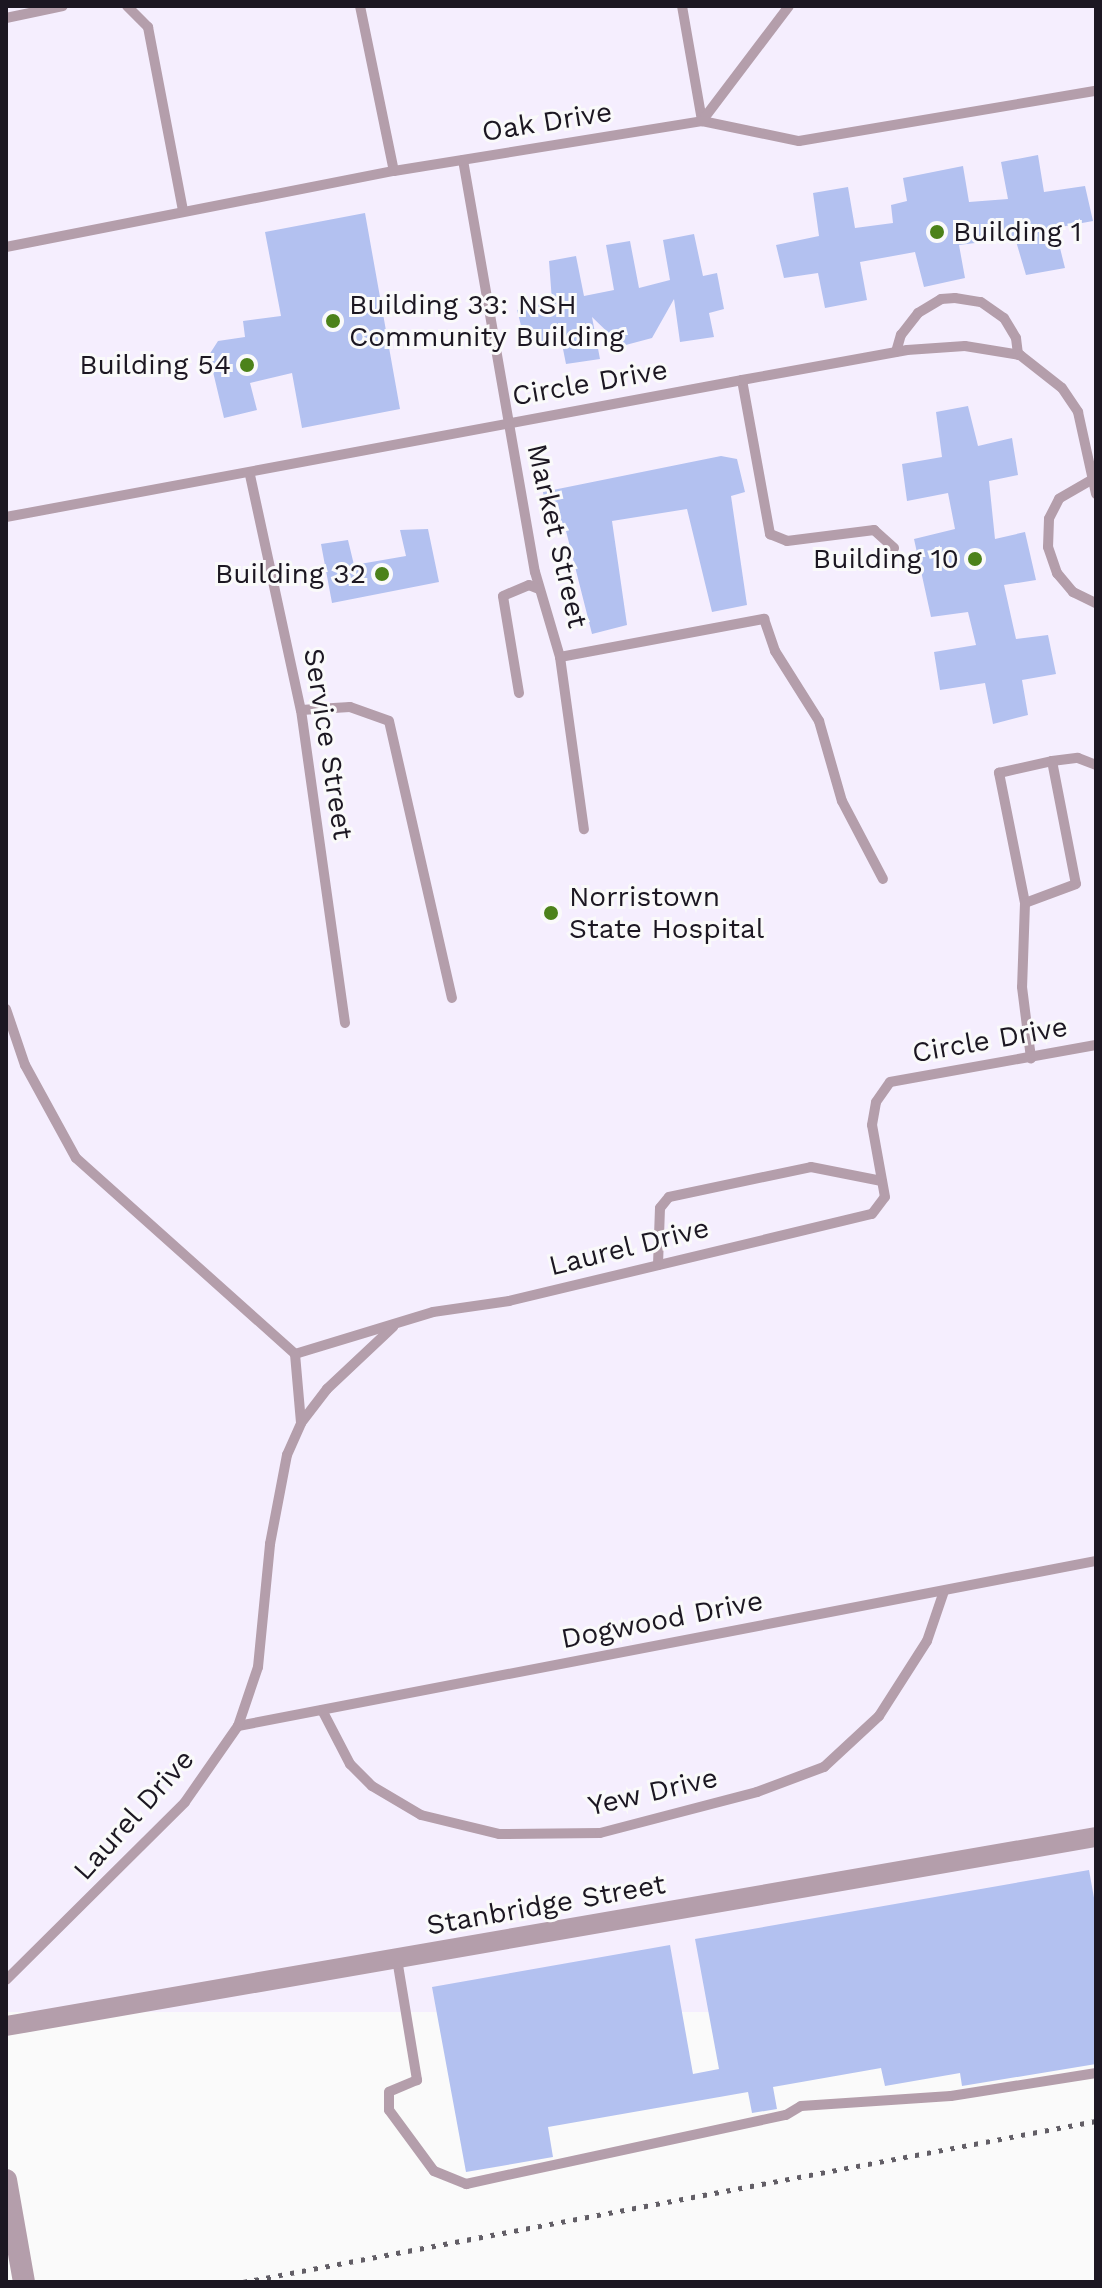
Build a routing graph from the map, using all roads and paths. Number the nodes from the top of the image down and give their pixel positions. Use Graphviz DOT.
graph roads {
  1 [pos="63,6"];
  2 [pos="127,6"];
  3 [pos="360,6"];
  4 [pos="682,6"];
  5 [pos="789,6"];
  6 [pos="6,18"];
  7 [pos="1096,91"];
  8 [pos="702,121"];
  9 [pos="463,160"];
  10 [pos="394,171"];
  11 [pos="183,210"];
  12 [pos="6,247"];
  13 [pos="896,352"];
  14 [pos="1018,355"];
  15 [pos="742,380"];
  16 [pos="507,422"];
  17 [pos="250,475"];
  18 [pos="1093,479"];
  19 [pos="1096,494"];
  20 [pos="6,517"];
  21 [pos="894,548"];
  22 [pos="539,589"];
  23 [pos="1096,603"];
  24 [pos="560,657"];
  25 [pos="519,693"];
  26 [pos="301,710"];
  27 [pos="1052,761"];
  28 [pos="1096,765"];
  29 [pos="584,829"];
  30 [pos="883,879"];
  31 [pos="1025,903"];
  32 [pos="452,998"];
  33 [pos="6,1009"];
  34 [pos="345,1023"];
  35 [pos="1096,1045"];
  36 [pos="1031,1058"];
  37 [pos="882,1181"];
  38 [pos="872,1214"];
  39 [pos="658,1265"];
  40 [pos="397,1324"];
  41 [pos="295,1354"];
  42 [pos="301,1423"];
  43 [pos="1096,1561"];
  44 [pos="944,1591"];
  45 [pos="322,1710"];
  46 [pos="238,1726"];
  47 [pos="1096,1837"];
  48 [pos="397,1959"];
  49 [pos="6,1980"];
  50 [pos="6,2026"];
  51 [pos="1096,2073"];
  52 [pos="6,2180"];
  53 [pos="24,2282"];
  1 -- 6 [label="lane"];
  2 -- 11 [label="lane"];
  3 -- 10 [label="lane"];
  4 -- 8 [label="lane"];
  5 -- 8 [label="lane"];
  7 -- 8 [label="lane, Oak Drive"];
  8 -- 9 [label="lane, Oak Drive"];
  9 -- 10 [label="lane, Oak Drive"];
  9 -- 16 [label="lane, Market Street"];
  10 -- 11 [label="lane, Oak Drive"];
  11 -- 12 [label="lane, Oak Drive"];
  13 -- 14 [label="lane, Circle Drive"];
  13 -- 14 [label="lane"];
  13 -- 15 [label="lane, Circle Drive"];
  14 -- 18 [label="lane, Circle Drive"];
  15 -- 16 [label="lane, Circle Drive"];
  15 -- 21 [label="lane"];
  16 -- 17 [label="lane, Circle Drive"];
  16 -- 22 [label="lane, Market Street"];
  17 -- 20 [label="lane, Circle Drive"];
  17 -- 26 [label="lane, Service Street"];
  18 -- 19 [label="lane, Circle Drive"];
  18 -- 23 [label="lane"];
  22 -- 24 [label="lane, Market Street"];
  22 -- 25 [label="lane"];
  24 -- 29 [label="lane, Market Street"];
  24 -- 30 [label="lane"];
  26 -- 32 [label="lane"];
  26 -- 34 [label="lane, Service Street"];
  27 -- 28 [label="lane"];
  27 -- 31 [label="lane"];
  27 -- 31 [label="lane"];
  31 -- 36 [label="lane"];
  33 -- 41 [label="lane"];
  35 -- 36 [label="lane, Circle Drive"];
  36 -- 37 [label="lane, Circle Drive"];
  37 -- 38 [label="lane, Circle Drive"];
  37 -- 39 [label="lane"];
  38 -- 39 [label="lane, Laurel Drive"];
  39 -- 40 [label="lane, Laurel Drive"];
  40 -- 41 [label="lane, Laurel Drive"];
  40 -- 42 [label="lane, Laurel Drive"];
  41 -- 42 [label="lane, Laurel Drive"];
  42 -- 46 [label="lane, Laurel Drive"];
  43 -- 44 [label="lane, Dogwood Drive"];
  44 -- 45 [label="lane, Dogwood Drive"];
  44 -- 45 [label="lane, Yew Drive"];
  45 -- 46 [label="lane, Dogwood Drive"];
  46 -- 49 [label="lane, Laurel Drive"];
  47 -- 48 [label="street, Stanbridge Street"];
  48 -- 50 [label="street, Stanbridge Street"];
  48 -- 51 [label="lane"];
  52 -- 53 [label="street"];
}
